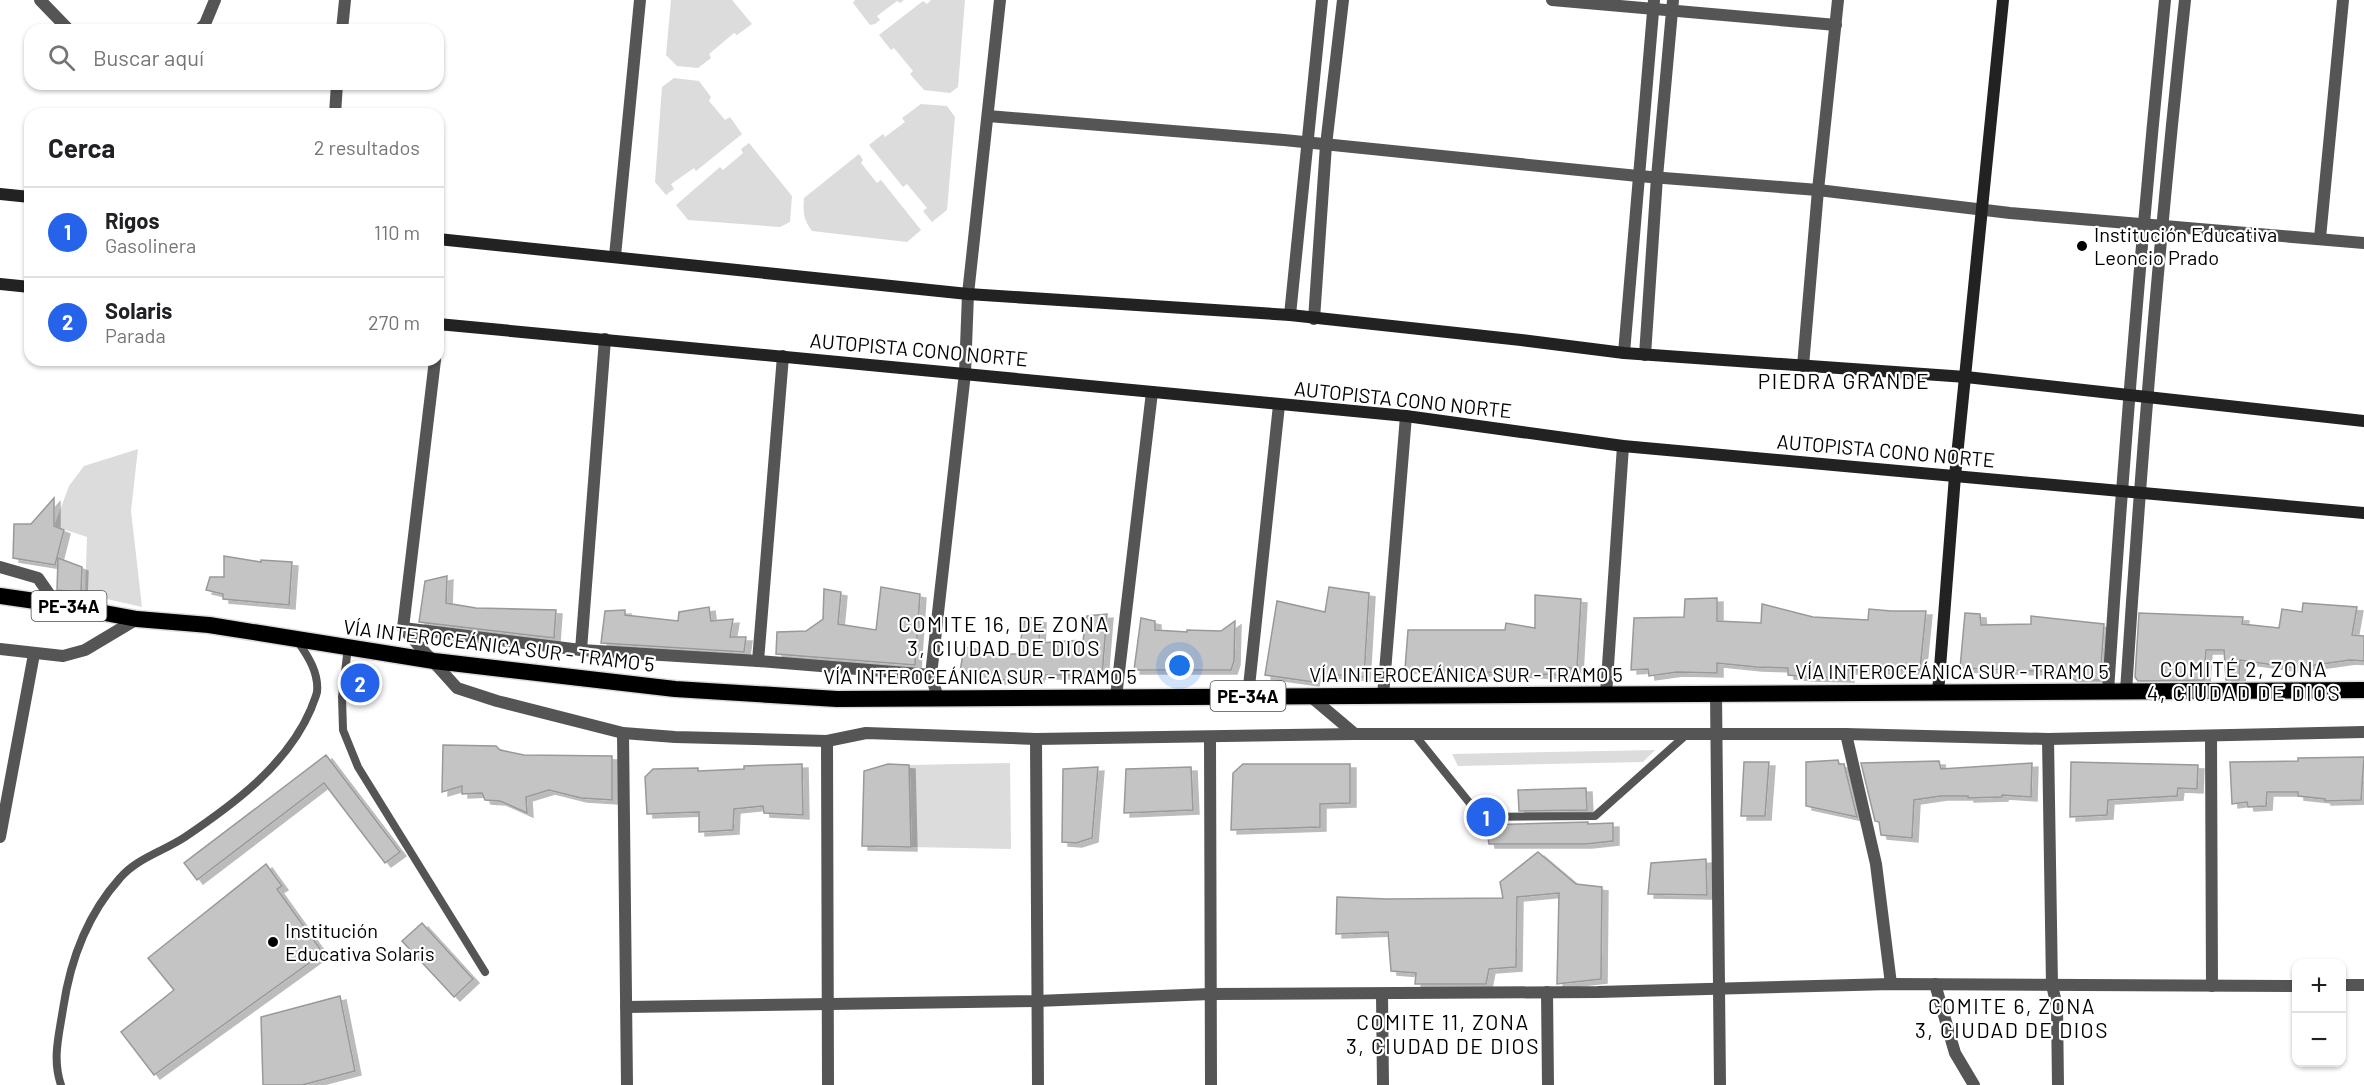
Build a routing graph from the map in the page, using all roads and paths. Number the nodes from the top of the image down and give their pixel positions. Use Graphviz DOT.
graph roads {
  1 [pos="40,0"];
  2 [pos="215,0"];
  3 [pos="345,0"];
  4 [pos="640,0"];
  5 [pos="1000,0"];
  6 [pos="1322,0"];
  7 [pos="1342,0"];
  8 [pos="1552,0"];
  9 [pos="1838,0"];
  10 [pos="2003,0"];
  11 [pos="2165,0"];
  12 [pos="2185,0"];
  13 [pos="2343,0"];
  14 [pos="1654,4"];
  15 [pos="1673,5"];
  16 [pos="63,24"];
  17 [pos="205,24"];
  18 [pos="343,24"];
  19 [pos="1836,25"];
  20 [pos="337,90"];
  21 [pos="336,108"];
  22 [pos="988,116"];
  23 [pos="1307,143"];
  24 [pos="1326,145"];
  25 [pos="1638,176"];
  26 [pos="1657,177"];
  27 [pos="1818,190"];
  28 [pos="0,194"];
  29 [pos="24,196"];
  30 [pos="1982,210"];
  31 [pos="2142,223"];
  32 [pos="2161,225"];
  33 [pos="2319,238"];
  34 [pos="444,240"];
  35 [pos="2364,243"];
  36 [pos="615,256"];
  37 [pos="0,284"];
  38 [pos="24,286"];
  39 [pos="968,294"];
  40 [pos="1290,315"];
  41 [pos="1314,319"];
  42 [pos="444,327"];
  43 [pos="605,339"];
  44 [pos="1624,353"];
  45 [pos="1645,355"];
  46 [pos="783,356"];
  47 [pos="434,366"];
  48 [pos="1803,366"];
  49 [pos="965,373"];
  50 [pos="1966,377"];
  51 [pos="1152,392"];
  52 [pos="2128,395"];
  53 [pos="2146,397"];
  54 [pos="1279,405"];
  55 [pos="1406,416"];
  56 [pos="2364,421"];
  57 [pos="1623,446"];
  58 [pos="1955,476"];
  59 [pos="2121,491"];
  60 [pos="2139,493"];
  61 [pos="2364,513"];
  62 [pos="0,567"];
  63 [pos="0,597"];
  64 [pos="56,604"];
  65 [pos="137,619"];
  66 [pos="403,628"];
  67 [pos="297,641"];
  68 [pos="348,647"];
  69 [pos="0,649"];
  70 [pos="581,650"];
  71 [pos="34,654"];
  72 [pos="434,661"];
  73 [pos="758,661"];
  74 [pos="931,675"];
  75 [pos="2364,690"];
  76 [pos="2108,691"];
  77 [pos="2126,691"];
  78 [pos="1716,693"];
  79 [pos="1938,693"];
  80 [pos="1606,695"];
  81 [pos="1116,696"];
  82 [pos="1248,696"];
  83 [pos="1310,696"];
  84 [pos="1383,696"];
  85 [pos="938,698"];
  86 [pos="2364,732"];
  87 [pos="623,733"];
  88 [pos="1355,734"];
  89 [pos="1414,734"];
  90 [pos="1717,734"];
  91 [pos="1846,734"];
  92 [pos="1686,735"];
  93 [pos="2211,736"];
  94 [pos="1210,737"];
  95 [pos="1036,739"];
  96 [pos="2048,739"];
  97 [pos="827,741"];
  98 [pos="0,837"];
  99 [pos="485,972"];
  100 [pos="1891,984"];
  101 [pos="1935,984"];
  102 [pos="2052,985"];
  103 [pos="2364,985"];
  104 [pos="2212,986"];
  105 [pos="2292,986"];
  106 [pos="2346,986"];
  107 [pos="1719,990"];
  108 [pos="1547,992"];
  109 [pos="1210,994"];
  110 [pos="1382,994"];
  111 [pos="1038,1001"];
  112 [pos="827,1003"];
  113 [pos="626,1007"];
  114 [pos="61,1085"];
  115 [pos="627,1085"];
  116 [pos="828,1085"];
  117 [pos="1038,1085"];
  118 [pos="1211,1085"];
  119 [pos="1383,1085"];
  120 [pos="1548,1085"];
  121 [pos="1720,1085"];
  122 [pos="1974,1085"];
  123 [pos="2058,1085"];
  1 -- 16 [label="street"];
  2 -- 17 [label="street"];
  3 -- 18 [label="street"];
  4 -- 36 [label="street"];
  5 -- 22 [label="street"];
  6 -- 23 [label="street"];
  7 -- 24 [label="street"];
  8 -- 14 [label="street"];
  9 -- 19 [label="street"];
  10 -- 30 [label="main road"];
  11 -- 31 [label="street"];
  12 -- 32 [label="street"];
  13 -- 33 [label="street"];
  14 -- 15 [label="street"];
  14 -- 25 [label="street"];
  15 -- 19 [label="street"];
  15 -- 26 [label="street"];
  19 -- 27 [label="street"];
  20 -- 21 [label="street"];
  22 -- 23 [label="street"];
  22 -- 39 [label="street"];
  23 -- 24 [label="street"];
  23 -- 40 [label="street"];
  24 -- 25 [label="street"];
  24 -- 41 [label="street"];
  25 -- 26 [label="street"];
  25 -- 44 [label="street"];
  26 -- 27 [label="street"];
  26 -- 45 [label="street"];
  27 -- 30 [label="street"];
  27 -- 48 [label="street"];
  28 -- 29 [label="main road"];
  30 -- 31 [label="street"];
  30 -- 50 [label="main road"];
  31 -- 32 [label="street"];
  31 -- 52 [label="street"];
  32 -- 33 [label="street"];
  32 -- 53 [label="street"];
  33 -- 35 [label="street"];
  34 -- 36 [label="main road"];
  36 -- 39 [label="main road"];
  37 -- 38 [label="main road"];
  39 -- 40 [label="main road"];
  39 -- 49 [label="street"];
  40 -- 41 [label="main road"];
  41 -- 44 [label="main road"];
  42 -- 43 [label="main road, AUTOPISTA CONO NORTE"];
  43 -- 46 [label="main road, AUTOPISTA CONO NORTE"];
  43 -- 70 [label="street"];
  44 -- 45 [label="main road"];
  45 -- 48 [label="main road"];
  46 -- 49 [label="main road, AUTOPISTA CONO NORTE"];
  46 -- 73 [label="street"];
  47 -- 66 [label="street"];
  48 -- 50 [label="main road"];
  49 -- 51 [label="main road, AUTOPISTA CONO NORTE"];
  49 -- 74 [label="street"];
  50 -- 52 [label="main road"];
  50 -- 58 [label="main road"];
  51 -- 54 [label="main road, AUTOPISTA CONO NORTE"];
  51 -- 81 [label="street"];
  52 -- 53 [label="main road"];
  52 -- 59 [label="street"];
  53 -- 56 [label="main road"];
  53 -- 60 [label="street"];
  54 -- 55 [label="main road, AUTOPISTA CONO NORTE"];
  54 -- 82 [label="street"];
  55 -- 57 [label="main road, AUTOPISTA CONO NORTE"];
  55 -- 84 [label="street"];
  57 -- 58 [label="main road, AUTOPISTA CONO NORTE"];
  57 -- 80 [label="street"];
  58 -- 59 [label="main road, AUTOPISTA CONO NORTE"];
  58 -- 79 [label="main road"];
  59 -- 60 [label="main road, AUTOPISTA CONO NORTE"];
  59 -- 76 [label="street"];
  60 -- 61 [label="main road, AUTOPISTA CONO NORTE"];
  60 -- 77 [label="street"];
  62 -- 64 [label="street"];
  63 -- 64 [label="highway, VÍA INTEROCEÁNICA SUR - TRAMO 5 / PE-34A"];
  64 -- 65 [label="highway, VÍA INTEROCEÁNICA SUR - TRAMO 5 / PE-34A"];
  65 -- 67 [label="highway, VÍA INTEROCEÁNICA SUR - TRAMO 5 / PE-34A"];
  65 -- 71 [label="street"];
  66 -- 70 [label="street"];
  66 -- 72 [label="street"];
  67 -- 68 [label="highway, VÍA INTEROCEÁNICA SUR - TRAMO 5 / PE-34A"];
  67 -- 114 [label="lane"];
  68 -- 72 [label="highway, VÍA INTEROCEÁNICA SUR - TRAMO 5 / PE-34A"];
  68 -- 99 [label="lane"];
  69 -- 71 [label="street"];
  70 -- 73 [label="street"];
  71 -- 98 [label="street"];
  72 -- 85 [label="highway, VÍA INTEROCEÁNICA SUR - TRAMO 5 / PE-34A"];
  72 -- 87 [label="street"];
  73 -- 74 [label="street"];
  74 -- 85 [label="street"];
  75 -- 77 [label="highway, VÍA INTEROCEÁNICA SUR - TRAMO 5 / PE-34A"];
  76 -- 77 [label="highway, VÍA INTEROCEÁNICA SUR - TRAMO 5 / PE-34A"];
  76 -- 79 [label="highway, VÍA INTEROCEÁNICA SUR - TRAMO 5 / PE-34A"];
  78 -- 79 [label="highway, VÍA INTEROCEÁNICA SUR - TRAMO 5 / PE-34A"];
  78 -- 80 [label="highway, VÍA INTEROCEÁNICA SUR - TRAMO 5 / PE-34A"];
  78 -- 90 [label="street"];
  80 -- 84 [label="highway, VÍA INTEROCEÁNICA SUR - TRAMO 5 / PE-34A"];
  81 -- 82 [label="highway, VÍA INTEROCEÁNICA SUR - TRAMO 5 / PE-34A"];
  81 -- 85 [label="highway, VÍA INTEROCEÁNICA SUR - TRAMO 5 / PE-34A"];
  82 -- 83 [label="highway, VÍA INTEROCEÁNICA SUR - TRAMO 5 / PE-34A"];
  83 -- 84 [label="highway, VÍA INTEROCEÁNICA SUR - TRAMO 5 / PE-34A"];
  83 -- 88 [label="street"];
  86 -- 93 [label="street"];
  87 -- 97 [label="street"];
  87 -- 113 [label="street"];
  88 -- 89 [label="street"];
  88 -- 94 [label="street"];
  89 -- 92 [label="street"];
  89 -- 92 [label="lane"];
  90 -- 91 [label="street"];
  90 -- 92 [label="street"];
  90 -- 107 [label="street"];
  91 -- 96 [label="street"];
  91 -- 100 [label="street"];
  93 -- 96 [label="street"];
  93 -- 104 [label="street"];
  94 -- 95 [label="street"];
  94 -- 109 [label="street"];
  95 -- 97 [label="street"];
  95 -- 111 [label="street"];
  96 -- 102 [label="street"];
  97 -- 112 [label="street"];
  100 -- 101 [label="street"];
  100 -- 107 [label="street"];
  101 -- 102 [label="street"];
  101 -- 122 [label="street"];
  102 -- 104 [label="street"];
  102 -- 123 [label="street"];
  103 -- 106 [label="street"];
  104 -- 105 [label="street"];
  107 -- 108 [label="street"];
  107 -- 121 [label="street"];
  108 -- 110 [label="street"];
  108 -- 120 [label="street"];
  109 -- 110 [label="street"];
  109 -- 111 [label="street"];
  109 -- 118 [label="street"];
  110 -- 119 [label="street"];
  111 -- 112 [label="street"];
  111 -- 117 [label="street"];
  112 -- 113 [label="street"];
  112 -- 116 [label="street"];
  113 -- 115 [label="street"];
}
